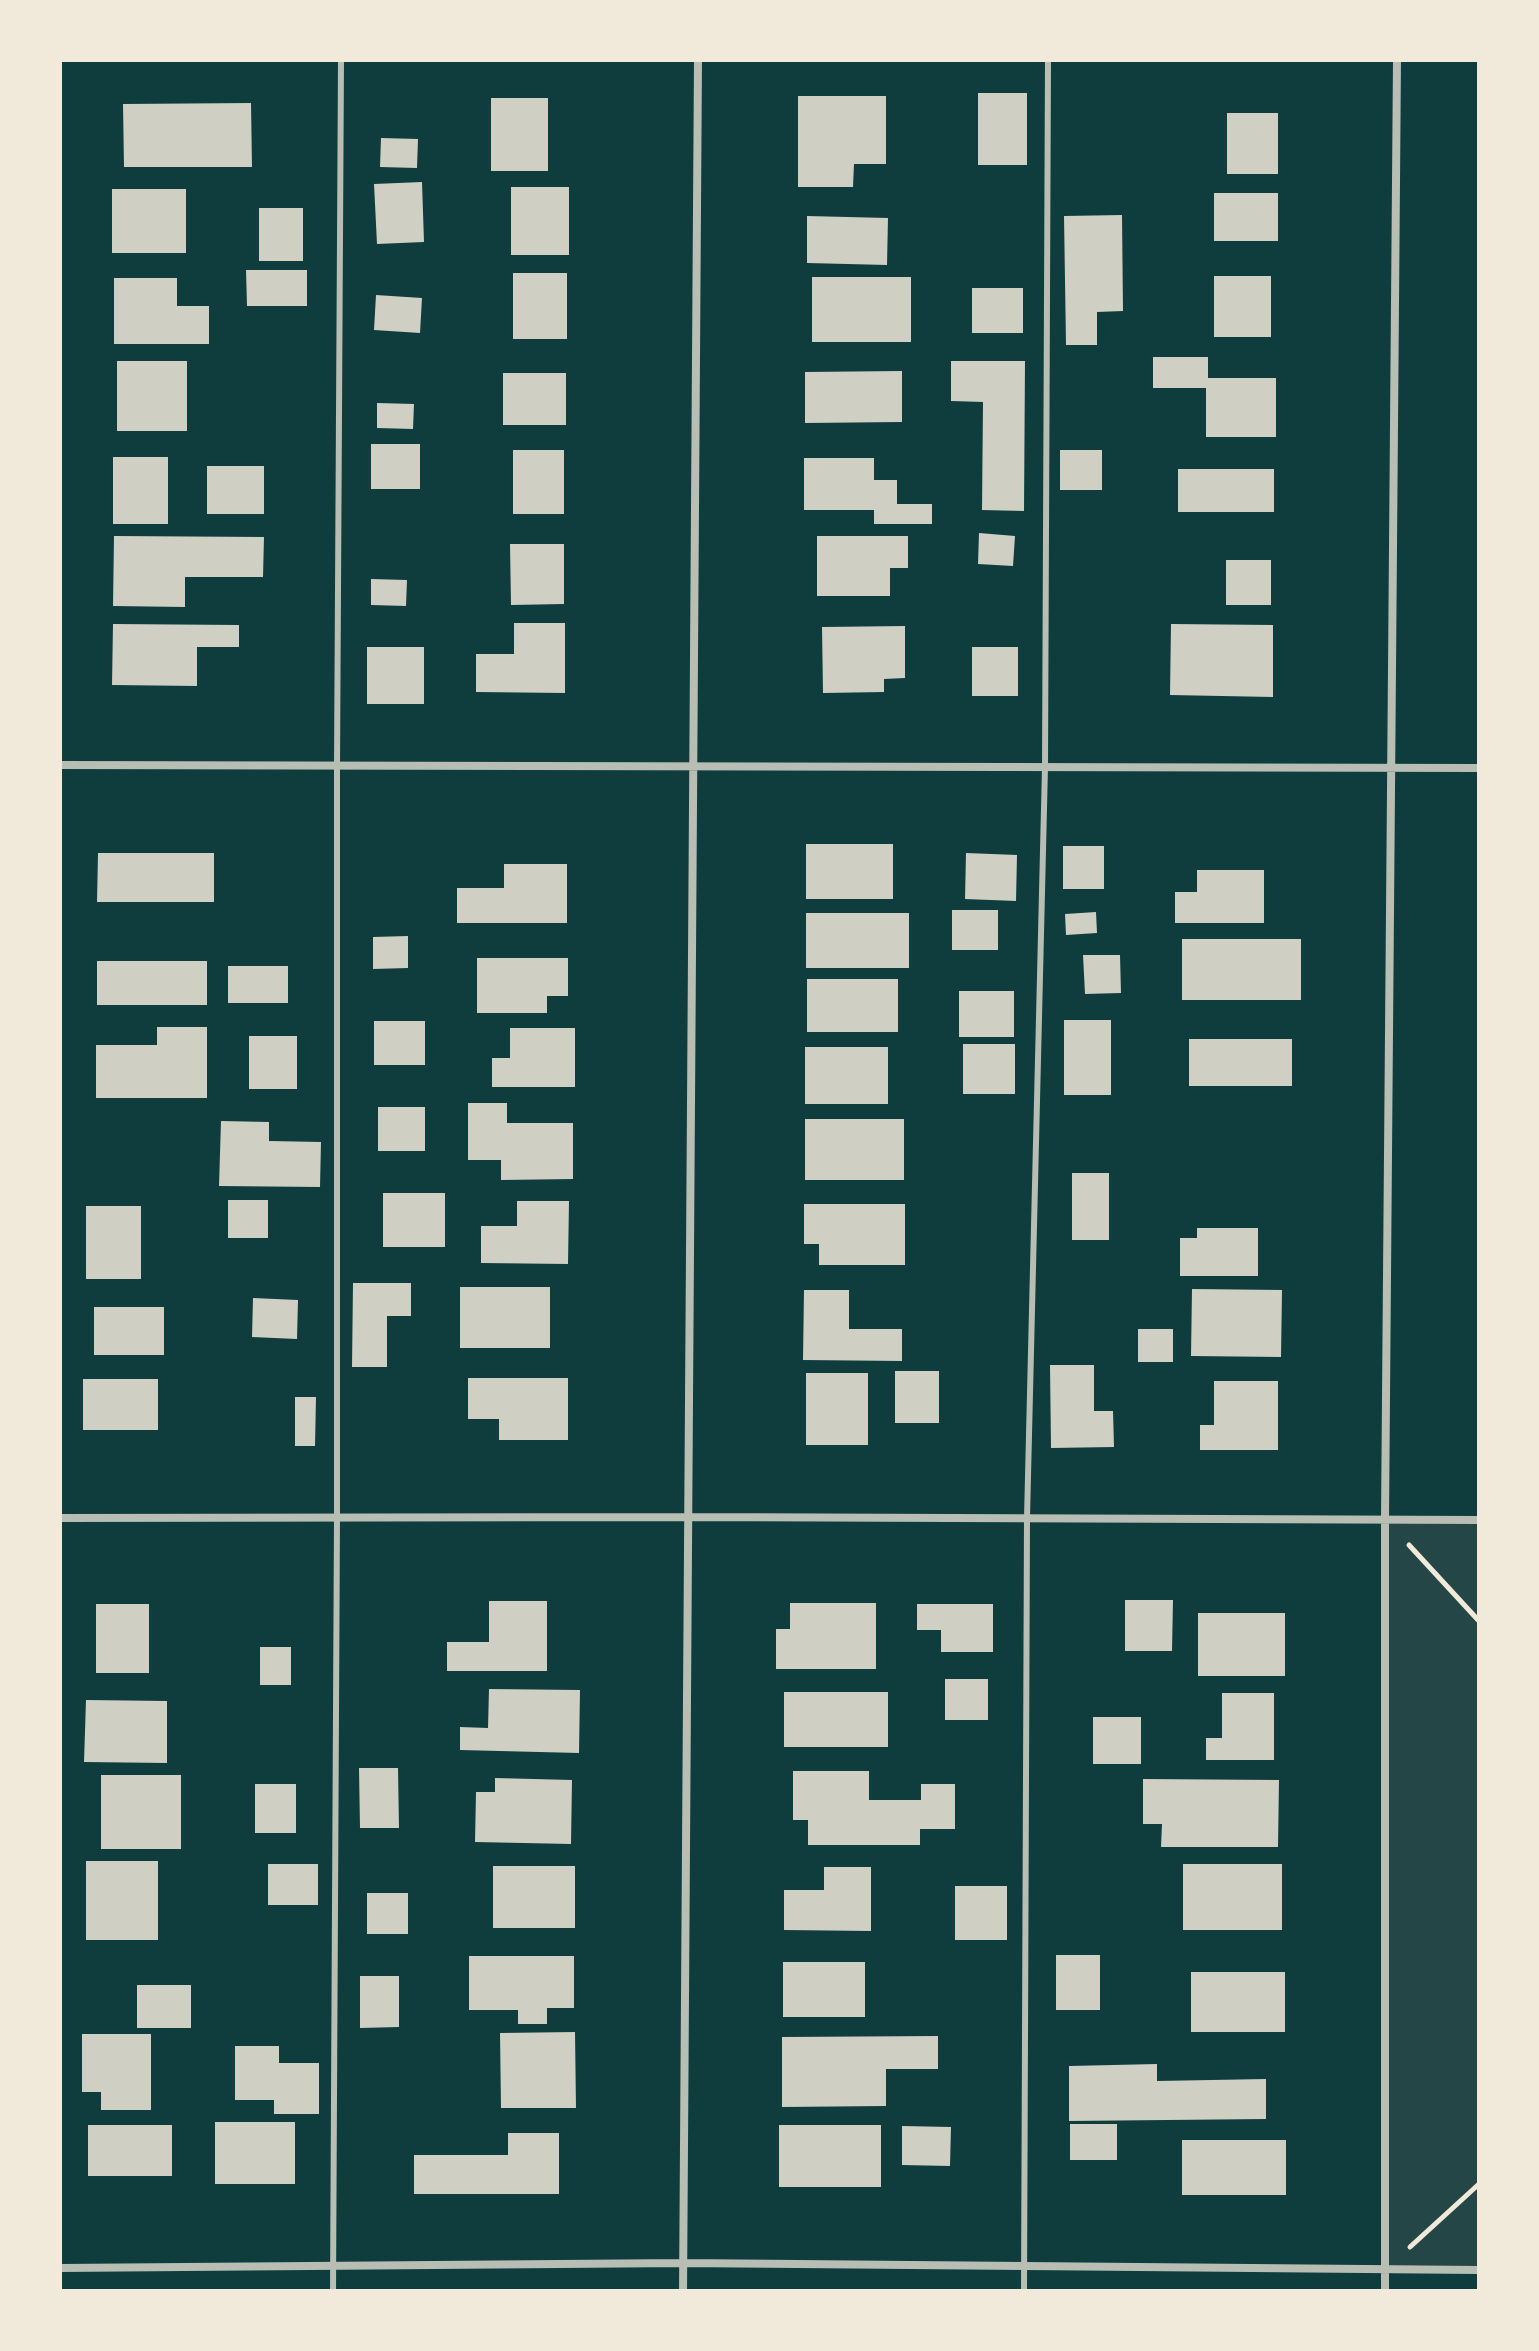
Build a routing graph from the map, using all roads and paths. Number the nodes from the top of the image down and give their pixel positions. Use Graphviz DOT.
graph roads {
  1 [pos="341,60"];
  2 [pos="698,60"];
  3 [pos="1048,60"];
  4 [pos="1397,60"];
  5 [pos="60,765"];
  6 [pos="337,766"];
  7 [pos="1045,767"];
  8 [pos="1392,767"];
  9 [pos="693,768"];
  10 [pos="1479,768"];
  11 [pos="337,1517"];
  12 [pos="689,1517"];
  13 [pos="60,1518"];
  14 [pos="1027,1518"];
  15 [pos="1385,1519"];
  16 [pos="1479,1520"];
  17 [pos="1479,1621"];
  18 [pos="1479,2184"];
  19 [pos="683,2263"];
  20 [pos="333,2266"];
  21 [pos="1024,2266"];
  22 [pos="60,2268"];
  23 [pos="1386,2270"];
  24 [pos="1479,2270"];
  25 [pos="333,2291"];
  26 [pos="683,2291"];
  27 [pos="1024,2291"];
  28 [pos="1385,2291"];
  1 -- 6 [label="lane"];
  2 -- 9 [label="street"];
  3 -- 7 [label="lane"];
  4 -- 8 [label="street"];
  5 -- 6 [label="street"];
  6 -- 9 [label="street"];
  6 -- 11 [label="lane"];
  7 -- 8 [label="street"];
  7 -- 9 [label="street"];
  7 -- 14 [label="lane"];
  8 -- 10 [label="street"];
  8 -- 15 [label="street"];
  9 -- 12 [label="street"];
  11 -- 12 [label="street"];
  11 -- 13 [label="street"];
  11 -- 20 [label="lane"];
  12 -- 14 [label="street"];
  12 -- 19 [label="street"];
  14 -- 15 [label="street"];
  14 -- 21 [label="lane"];
  15 -- 16 [label="street"];
  15 -- 17 [label="path"];
  15 -- 23 [label="street"];
  18 -- 23 [label="path"];
  19 -- 20 [label="street"];
  19 -- 21 [label="street"];
  19 -- 26 [label="street"];
  20 -- 22 [label="street"];
  20 -- 25 [label="lane"];
  21 -- 23 [label="street"];
  21 -- 27 [label="lane"];
  23 -- 24 [label="street"];
  23 -- 28 [label="street"];
}
